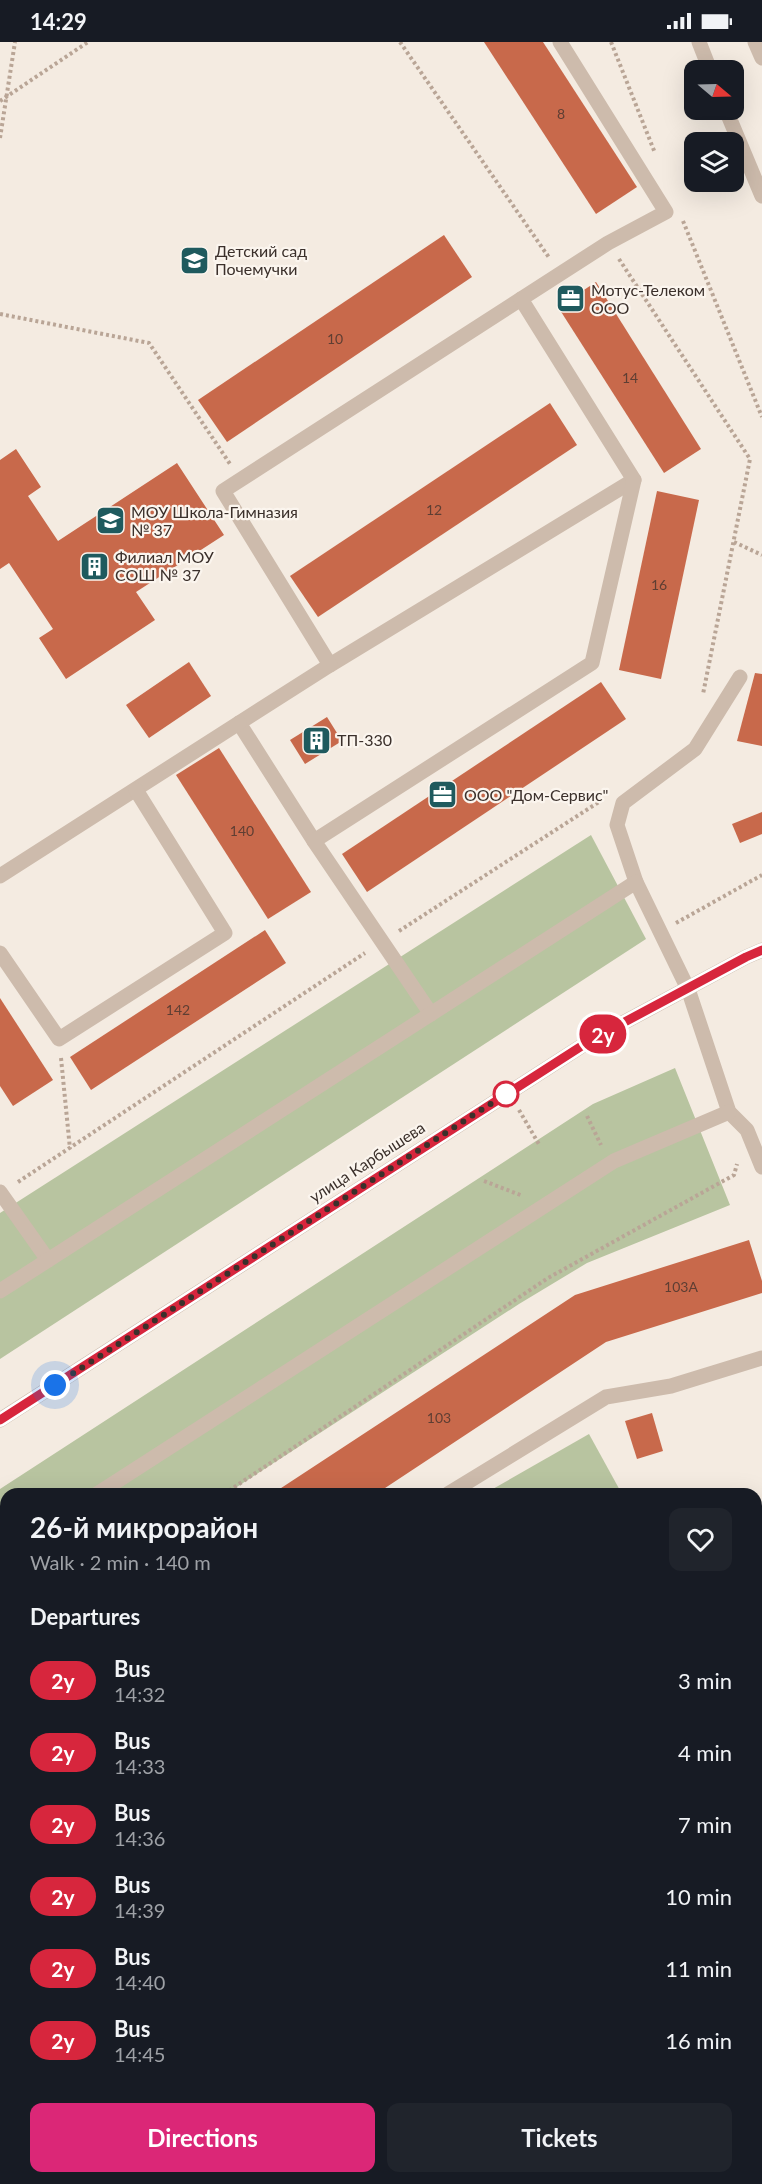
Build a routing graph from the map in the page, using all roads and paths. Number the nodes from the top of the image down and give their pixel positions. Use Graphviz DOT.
graph roads {
  1 [pos="15,42"];
  2 [pos="88,42"];
  3 [pos="400,42"];
  4 [pos="560,42"];
  5 [pos="611,42"];
  6 [pos="699,42"];
  7 [pos="755,42"];
  8 [pos="762,58"];
  9 [pos="706,60"];
  10 [pos="7,96"];
  11 [pos="0,101"];
  12 [pos="730,120"];
  13 [pos="0,138"];
  14 [pos="660,163"];
  15 [pos="762,196"];
  16 [pos="682,218"];
  17 [pos="608,243"];
  18 [pos="560,274"];
  19 [pos="521,299"];
  20 [pos="0,314"];
  21 [pos="762,417"];
  22 [pos="241,479"];
  23 [pos="634,480"];
  24 [pos="734,542"];
  25 [pos="762,555"];
  26 [pos="330,665"];
  27 [pos="740,677"];
  28 [pos="701,705"];
  29 [pos="239,723"];
  30 [pos="136,790"];
  31 [pos="603,799"];
  32 [pos="314,841"];
  33 [pos="762,875"];
  34 [pos="0,876"];
  35 [pos="636,882"];
  36 [pos="660,932"];
  37 [pos="382,942"];
  38 [pos="762,950"];
  39 [pos="0,953"];
  40 [pos="688,989"];
  41 [pos="431,1014"];
  42 [pos="59,1040"];
  43 [pos="509,1092"];
  44 [pos="729,1112"];
  45 [pos="587,1116"];
  46 [pos="540,1146"];
  47 [pos="70,1149"];
  48 [pos="609,1164"];
  49 [pos="737,1164"];
  50 [pos="762,1167"];
  51 [pos="484,1181"];
  52 [pos="0,1193"];
  53 [pos="547,1205"];
  54 [pos="48,1260"];
  55 [pos="0,1291"];
  56 [pos="762,1358"];
  57 [pos="0,1420"];
  58 [pos="106,1488"];
  59 [pos="233,1488"];
  60 [pos="458,1488"];
  1 -- 10 [label="path"];
  2 -- 10 [label="path"];
  3 -- 18 [label="path"];
  4 -- 17 [label="street"];
  5 -- 14 [label="path"];
  6 -- 9 [label="street"];
  7 -- 8 [label="street"];
  10 -- 11 [label="path"];
  10 -- 13 [label="path"];
  12 -- 15 [label="street"];
  16 -- 21 [label="path"];
  17 -- 18 [label="street"];
  17 -- 24 [label="path"];
  18 -- 19 [label="street"];
  19 -- 22 [label="street"];
  19 -- 23 [label="street"];
  20 -- 22 [label="path"];
  22 -- 26 [label="street"];
  23 -- 26 [label="street"];
  23 -- 32 [label="street"];
  24 -- 25 [label="path"];
  24 -- 28 [label="path"];
  26 -- 29 [label="street"];
  27 -- 35 [label="street"];
  29 -- 30 [label="street"];
  29 -- 32 [label="street"];
  30 -- 34 [label="street"];
  30 -- 42 [label="street"];
  31 -- 37 [label="path"];
  32 -- 37 [label="street"];
  33 -- 36 [label="path"];
  35 -- 36 [label="street"];
  35 -- 41 [label="street"];
  36 -- 40 [label="street"];
  37 -- 41 [label="street"];
  37 -- 47 [label="path"];
  38 -- 40 [label="street, улица Карбышева"];
  39 -- 42 [label="street"];
  40 -- 43 [label="street, улица Карбышева"];
  40 -- 44 [label="street"];
  41 -- 54 [label="street"];
  42 -- 47 [label="path"];
  43 -- 46 [label="path"];
  43 -- 57 [label="street, улица Карбышева"];
  44 -- 48 [label="street"];
  44 -- 50 [label="street"];
  45 -- 48 [label="path"];
  47 -- 52 [label="path"];
  48 -- 53 [label="street"];
  49 -- 59 [label="path"];
  51 -- 53 [label="path"];
  52 -- 54 [label="street"];
  53 -- 58 [label="street"];
  54 -- 55 [label="street"];
  56 -- 60 [label="street"];
}
